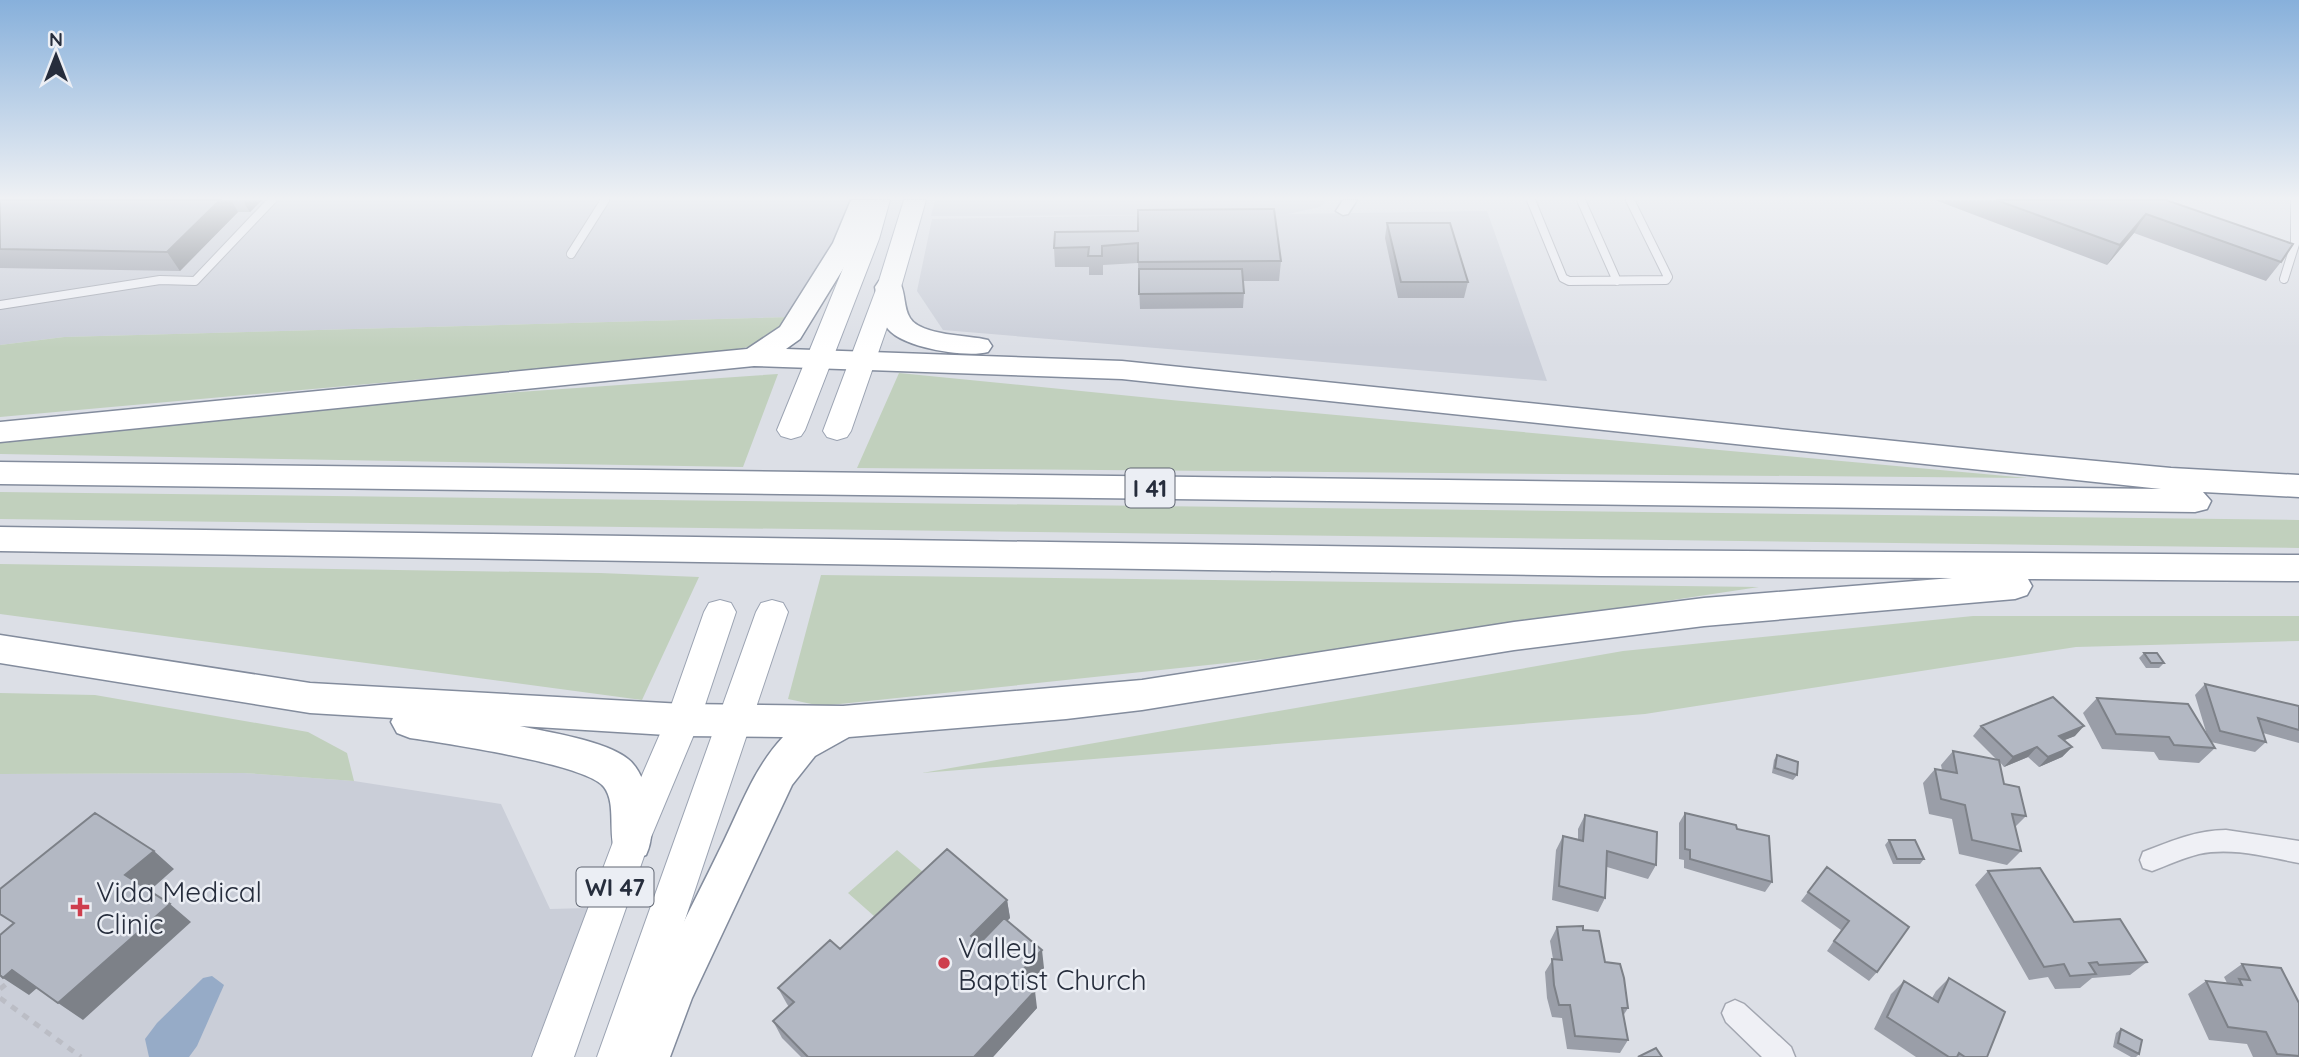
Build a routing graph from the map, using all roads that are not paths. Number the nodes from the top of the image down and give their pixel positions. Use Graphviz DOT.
graph roads {
  1 [pos="225,249"];
  2 [pos="575,249"];
  3 [pos="842,249"];
  4 [pos="863,249"];
  5 [pos="900,249"];
  6 [pos="1551,249"];
  7 [pos="1602,249"];
  8 [pos="1654,249"];
  9 [pos="2293,249"];
  10 [pos="572,254"];
  11 [pos="2284,279"];
  12 [pos="1616,281"];
  13 [pos="889,287"];
  14 [pos="0,305"];
  15 [pos="754,357"];
  16 [pos="818,359"];
  17 [pos="863,360"];
  18 [pos="1122,370"];
  19 [pos="791,430"];
  20 [pos="837,431"];
  21 [pos="0,432"];
  22 [pos="0,474"];
  23 [pos="2299,486"];
  24 [pos="2299,502"];
  25 [pos="0,539"];
  26 [pos="2222,567"];
  27 [pos="2299,568"];
  28 [pos="720,611"];
  29 [pos="772,612"];
  30 [pos="0,649"];
  31 [pos="310,698"];
  32 [pos="683,720"];
  33 [pos="734,720"];
  34 [pos="843,722"];
  35 [pos="631,842"];
  36 [pos="2299,852"];
  37 [pos="2152,860"];
  38 [pos="1735,1013"];
  39 [pos="553,1057"];
  40 [pos="618,1057"];
  41 [pos="646,1057"];
  42 [pos="1781,1057"];
  1 -- 14 [label="lane"];
  2 -- 10 [label="lane"];
  3 -- 15 [label="highway"];
  4 -- 16 [label="main road"];
  5 -- 13 [label="main road"];
  6 -- 12 [label="lane"];
  7 -- 12 [label="lane"];
  8 -- 12 [label="lane"];
  9 -- 11 [label="lane"];
  13 -- 17 [label="main road"];
  13 -- 18 [label="highway"];
  15 -- 16 [label="highway"];
  15 -- 21 [label="highway"];
  16 -- 17 [label="highway"];
  16 -- 19 [label="main road"];
  17 -- 18 [label="highway"];
  17 -- 20 [label="main road"];
  18 -- 23 [label="highway"];
  22 -- 24 [label="highway, I 41"];
  25 -- 26 [label="highway"];
  26 -- 27 [label="highway"];
  26 -- 34 [label="highway"];
  28 -- 32 [label="main road, WI 47"];
  29 -- 33 [label="main road, WI 47"];
  30 -- 31 [label="highway"];
  31 -- 32 [label="highway"];
  31 -- 35 [label="highway"];
  32 -- 33 [label="highway"];
  32 -- 35 [label="main road, WI 47"];
  33 -- 34 [label="highway"];
  33 -- 40 [label="main road, WI 47"];
  34 -- 41 [label="highway"];
  35 -- 39 [label="main road, WI 47"];
  36 -- 37 [label="street"];
  38 -- 42 [label="street"];
}
